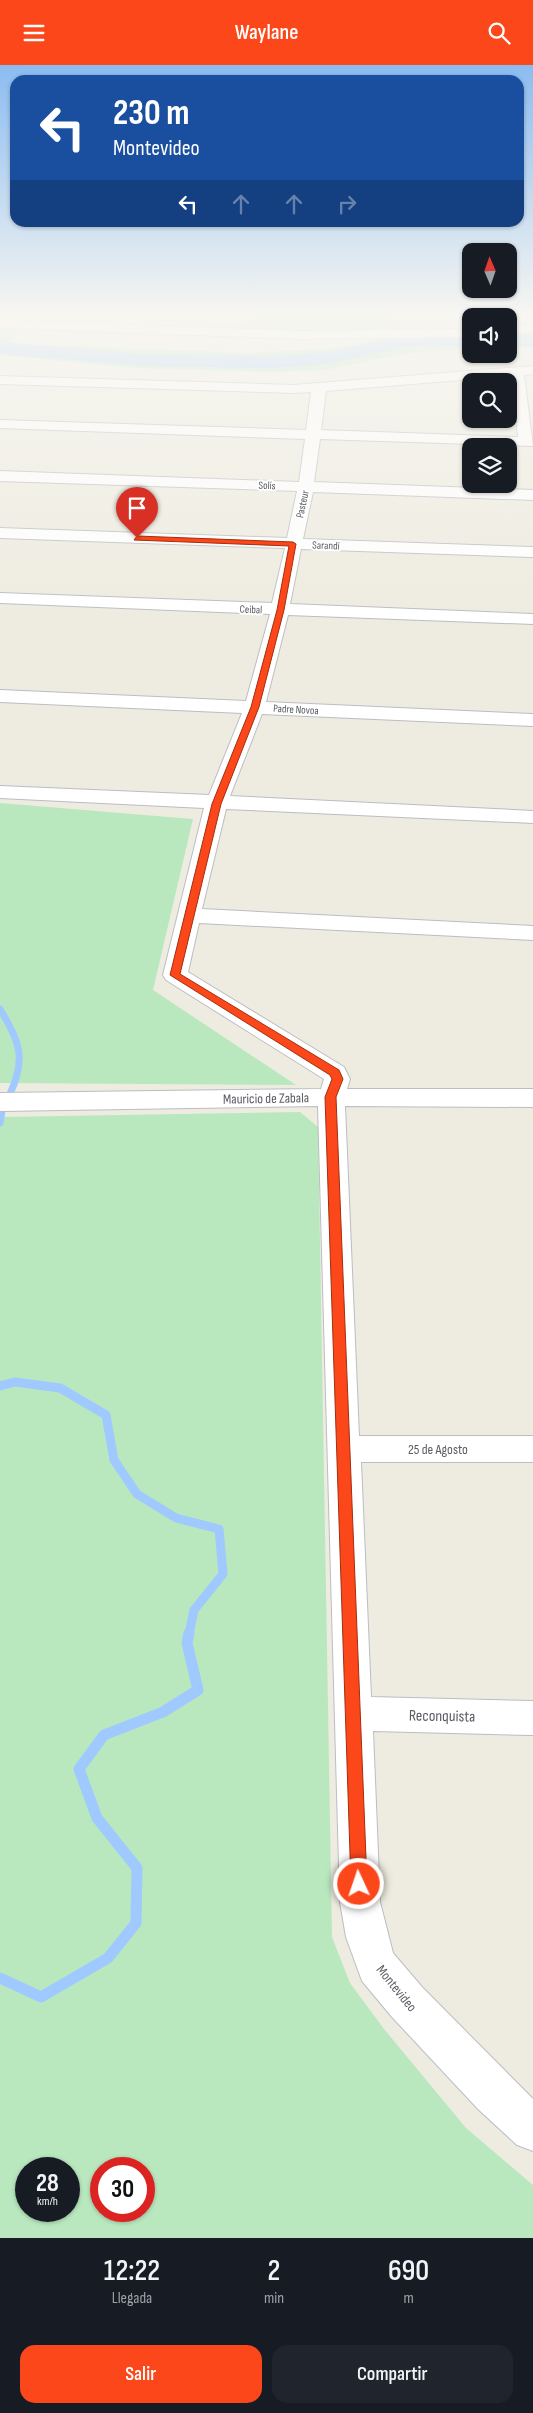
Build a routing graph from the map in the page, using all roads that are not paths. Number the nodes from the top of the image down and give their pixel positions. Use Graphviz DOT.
graph roads {
  1 [pos="315,416"];
  2 [pos="524,416"];
  3 [pos="0,424"];
  4 [pos="313,436"];
  5 [pos="529,442"];
  6 [pos="0,476"];
  7 [pos="306,486"];
  8 [pos="533,495"];
  9 [pos="0,533"];
  10 [pos="293,544"];
  11 [pos="533,552"];
  12 [pos="0,598"];
  13 [pos="280,610"];
  14 [pos="533,619"];
  15 [pos="0,696"];
  16 [pos="255,707"];
  17 [pos="533,719"];
  18 [pos="0,792"];
  19 [pos="216,804"];
  20 [pos="533,817"];
  21 [pos="188,915"];
  22 [pos="533,933"];
  23 [pos="330,1097"];
  24 [pos="533,1098"];
  25 [pos="0,1102"];
  26 [pos="343,1449"];
  27 [pos="533,1449"];
  28 [pos="352,1713"];
  29 [pos="533,1717"];
  30 [pos="533,2129"];
  1 -- 4 [label="street, Pasteur"];
  2 -- 5 [label="street"];
  3 -- 4 [label="street"];
  4 -- 5 [label="street"];
  4 -- 7 [label="street, Pasteur"];
  6 -- 7 [label="street, Solís"];
  7 -- 8 [label="street, Solís"];
  7 -- 10 [label="street, Pasteur"];
  9 -- 10 [label="street, Sarandí"];
  10 -- 11 [label="street, Sarandí"];
  10 -- 13 [label="street, Pasteur"];
  12 -- 13 [label="street, Ceibal"];
  13 -- 14 [label="street, Ceibal"];
  13 -- 16 [label="street, Pasteur"];
  15 -- 16 [label="street, Padre Novoa"];
  16 -- 17 [label="street, Padre Novoa"];
  16 -- 19 [label="street, Montevideo"];
  18 -- 19 [label="street"];
  19 -- 20 [label="street"];
  19 -- 21 [label="street, Montevideo"];
  21 -- 22 [label="street"];
  21 -- 23 [label="street, Montevideo"];
  23 -- 24 [label="street, Mauricio de Zabala"];
  23 -- 25 [label="street, Mauricio de Zabala"];
  23 -- 26 [label="street, Montevideo"];
  26 -- 27 [label="street, 25 de Agosto"];
  26 -- 28 [label="street, Montevideo"];
  28 -- 29 [label="street, Reconquista"];
  28 -- 30 [label="street, Montevideo"];
}
